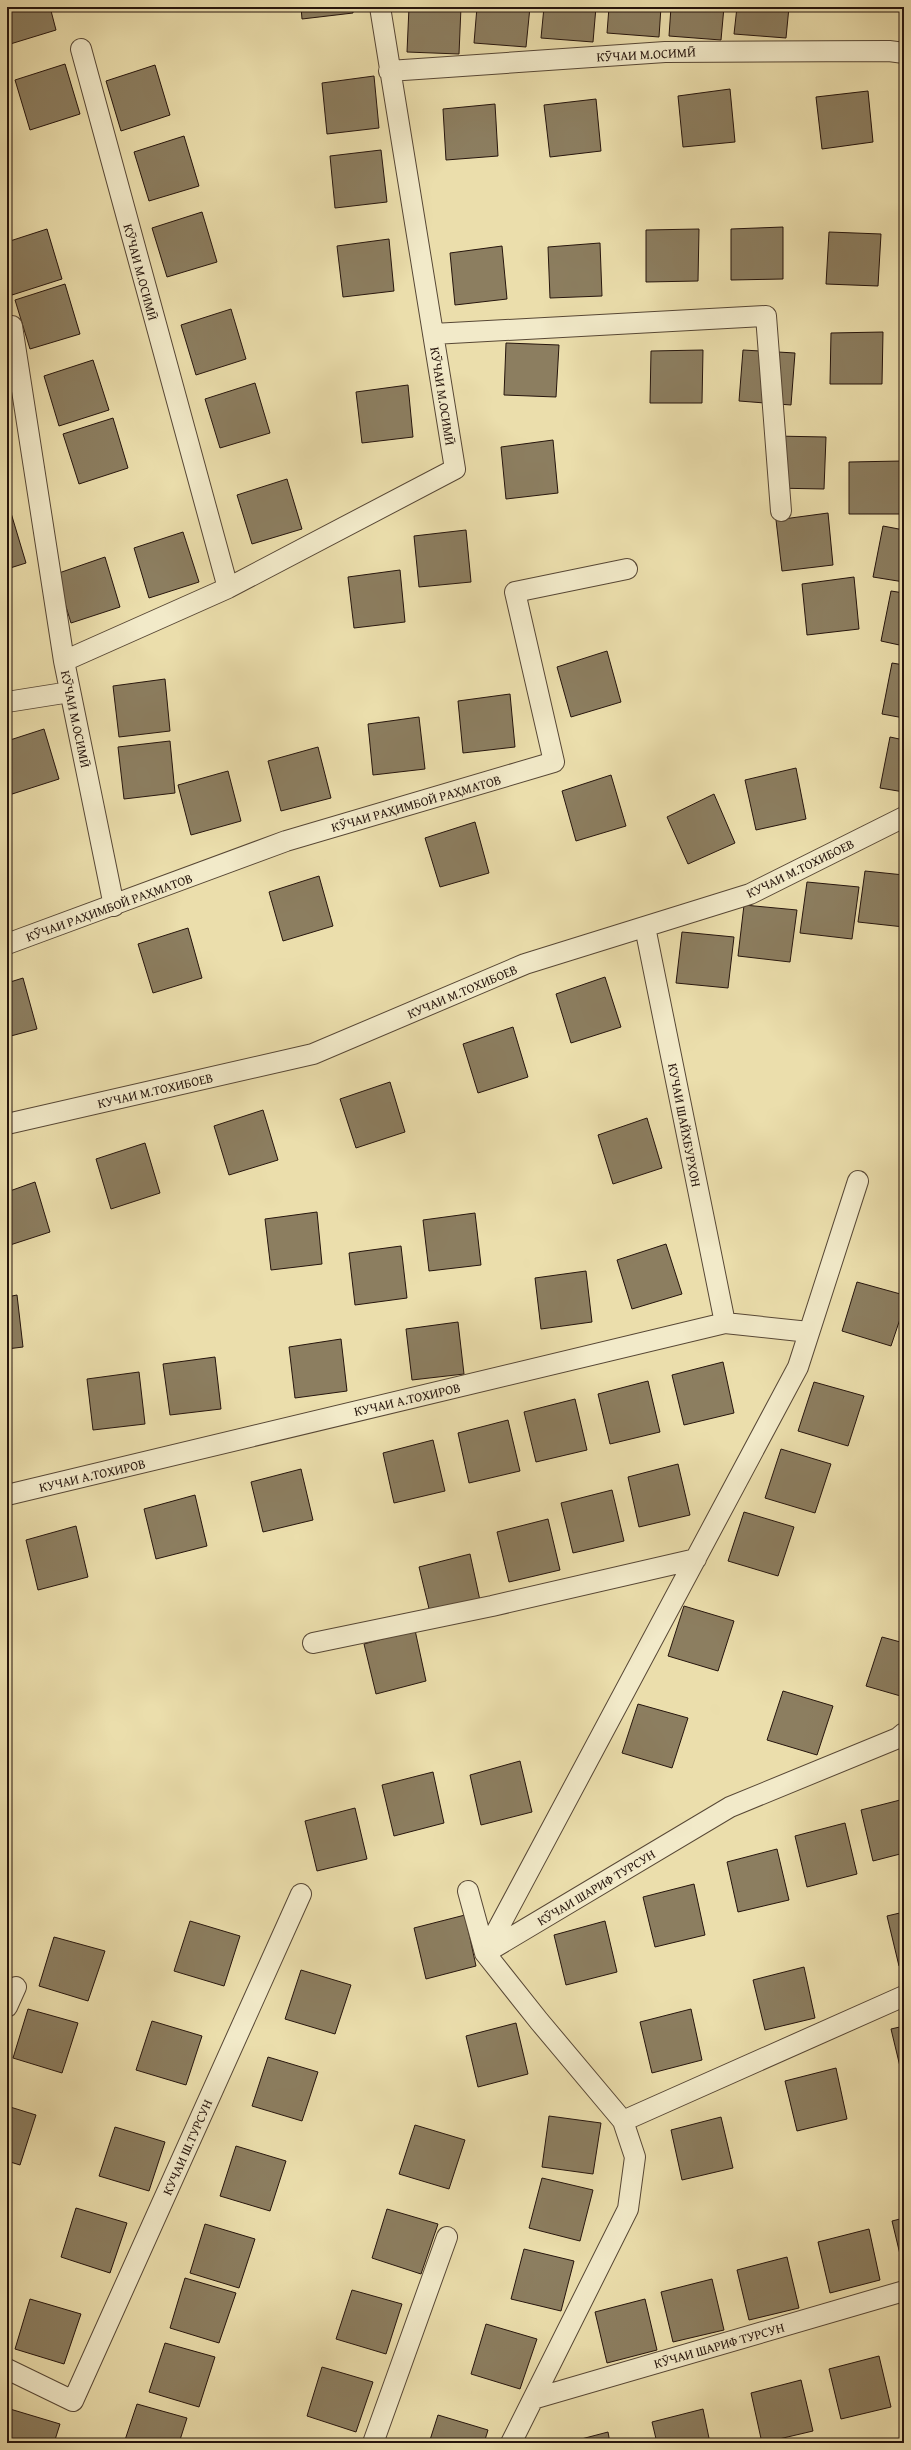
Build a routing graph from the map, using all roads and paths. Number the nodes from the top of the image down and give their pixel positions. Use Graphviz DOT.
graph roads {
  1 [pos="380,7"];
  2 [pos="81,49"];
  3 [pos="904,53"];
  4 [pos="389,71"];
  5 [pos="12,326"];
  6 [pos="433,334"];
  7 [pos="782,511"];
  8 [pos="627,569"];
  9 [pos="228,588"];
  10 [pos="64,661"];
  11 [pos="70,692"];
  12 [pos="7,702"];
  13 [pos="904,817"];
  14 [pos="114,906"];
  15 [pos="645,927"];
  16 [pos="7,944"];
  17 [pos="7,1124"];
  18 [pos="858,1181"];
  19 [pos="725,1323"];
  20 [pos="809,1332"];
  21 [pos="7,1495"];
  22 [pos="696,1559"];
  23 [pos="313,1643"];
  24 [pos="904,1733"];
  25 [pos="468,1891"];
  26 [pos="301,1894"];
  27 [pos="485,1953"];
  28 [pos="16,1987"];
  29 [pos="904,1996"];
  30 [pos="7,2007"];
  31 [pos="623,2121"];
  32 [pos="447,2237"];
  33 [pos="904,2291"];
  34 [pos="7,2369"];
  35 [pos="534,2399"];
  36 [pos="373,2443"];
  37 [pos="511,2443"];
  1 -- 4 [label="street, КӮЧАИ М.ОСИМӢ"];
  2 -- 9 [label="street, КӮЧАИ М.ОСИМӢ"];
  3 -- 4 [label="street, КӮЧАИ М.ОСИМӢ"];
  4 -- 6 [label="street, КӮЧАИ М.ОСИМӢ"];
  5 -- 10 [label="street"];
  6 -- 7 [label="street"];
  6 -- 9 [label="street, КӮЧАИ М.ОСИМӢ"];
  8 -- 14 [label="street, КӮЧАИ РАҲИМБОЙ РАҲМАТОВ"];
  9 -- 10 [label="street, КӮЧАИ М.ОСИМӢ"];
  10 -- 11 [label="street, КӮЧАИ М.ОСИМӢ"];
  11 -- 12 [label="street"];
  11 -- 14 [label="street, КӮЧАИ М.ОСИМӢ"];
  13 -- 15 [label="street, КУЧАИ М.ТОХИБОЕВ"];
  14 -- 16 [label="street, КӮЧАИ РАҲИМБОЙ РАҲМАТОВ"];
  15 -- 17 [label="street, КУЧАИ М.ТОХИБОЕВ"];
  15 -- 19 [label="street, КУЧАИ ШАЙХБУРХОН"];
  18 -- 20 [label="street"];
  19 -- 20 [label="street, КУЧАИ А.ТОХИРОВ"];
  19 -- 21 [label="street, КУЧАИ А.ТОХИРОВ"];
  20 -- 22 [label="street"];
  22 -- 23 [label="street"];
  22 -- 27 [label="street"];
  24 -- 27 [label="street, КӮЧАИ ШАРИФ ТУРСУН"];
  25 -- 27 [label="street"];
  26 -- 34 [label="street, КУЧАИ Ш.ТУРСУН"];
  27 -- 31 [label="street"];
  28 -- 30 [label="street"];
  29 -- 31 [label="street"];
  31 -- 35 [label="street"];
  32 -- 36 [label="street"];
  33 -- 35 [label="street, КӮЧАИ ШАРИФ ТУРСУН"];
  35 -- 37 [label="street"];
}
